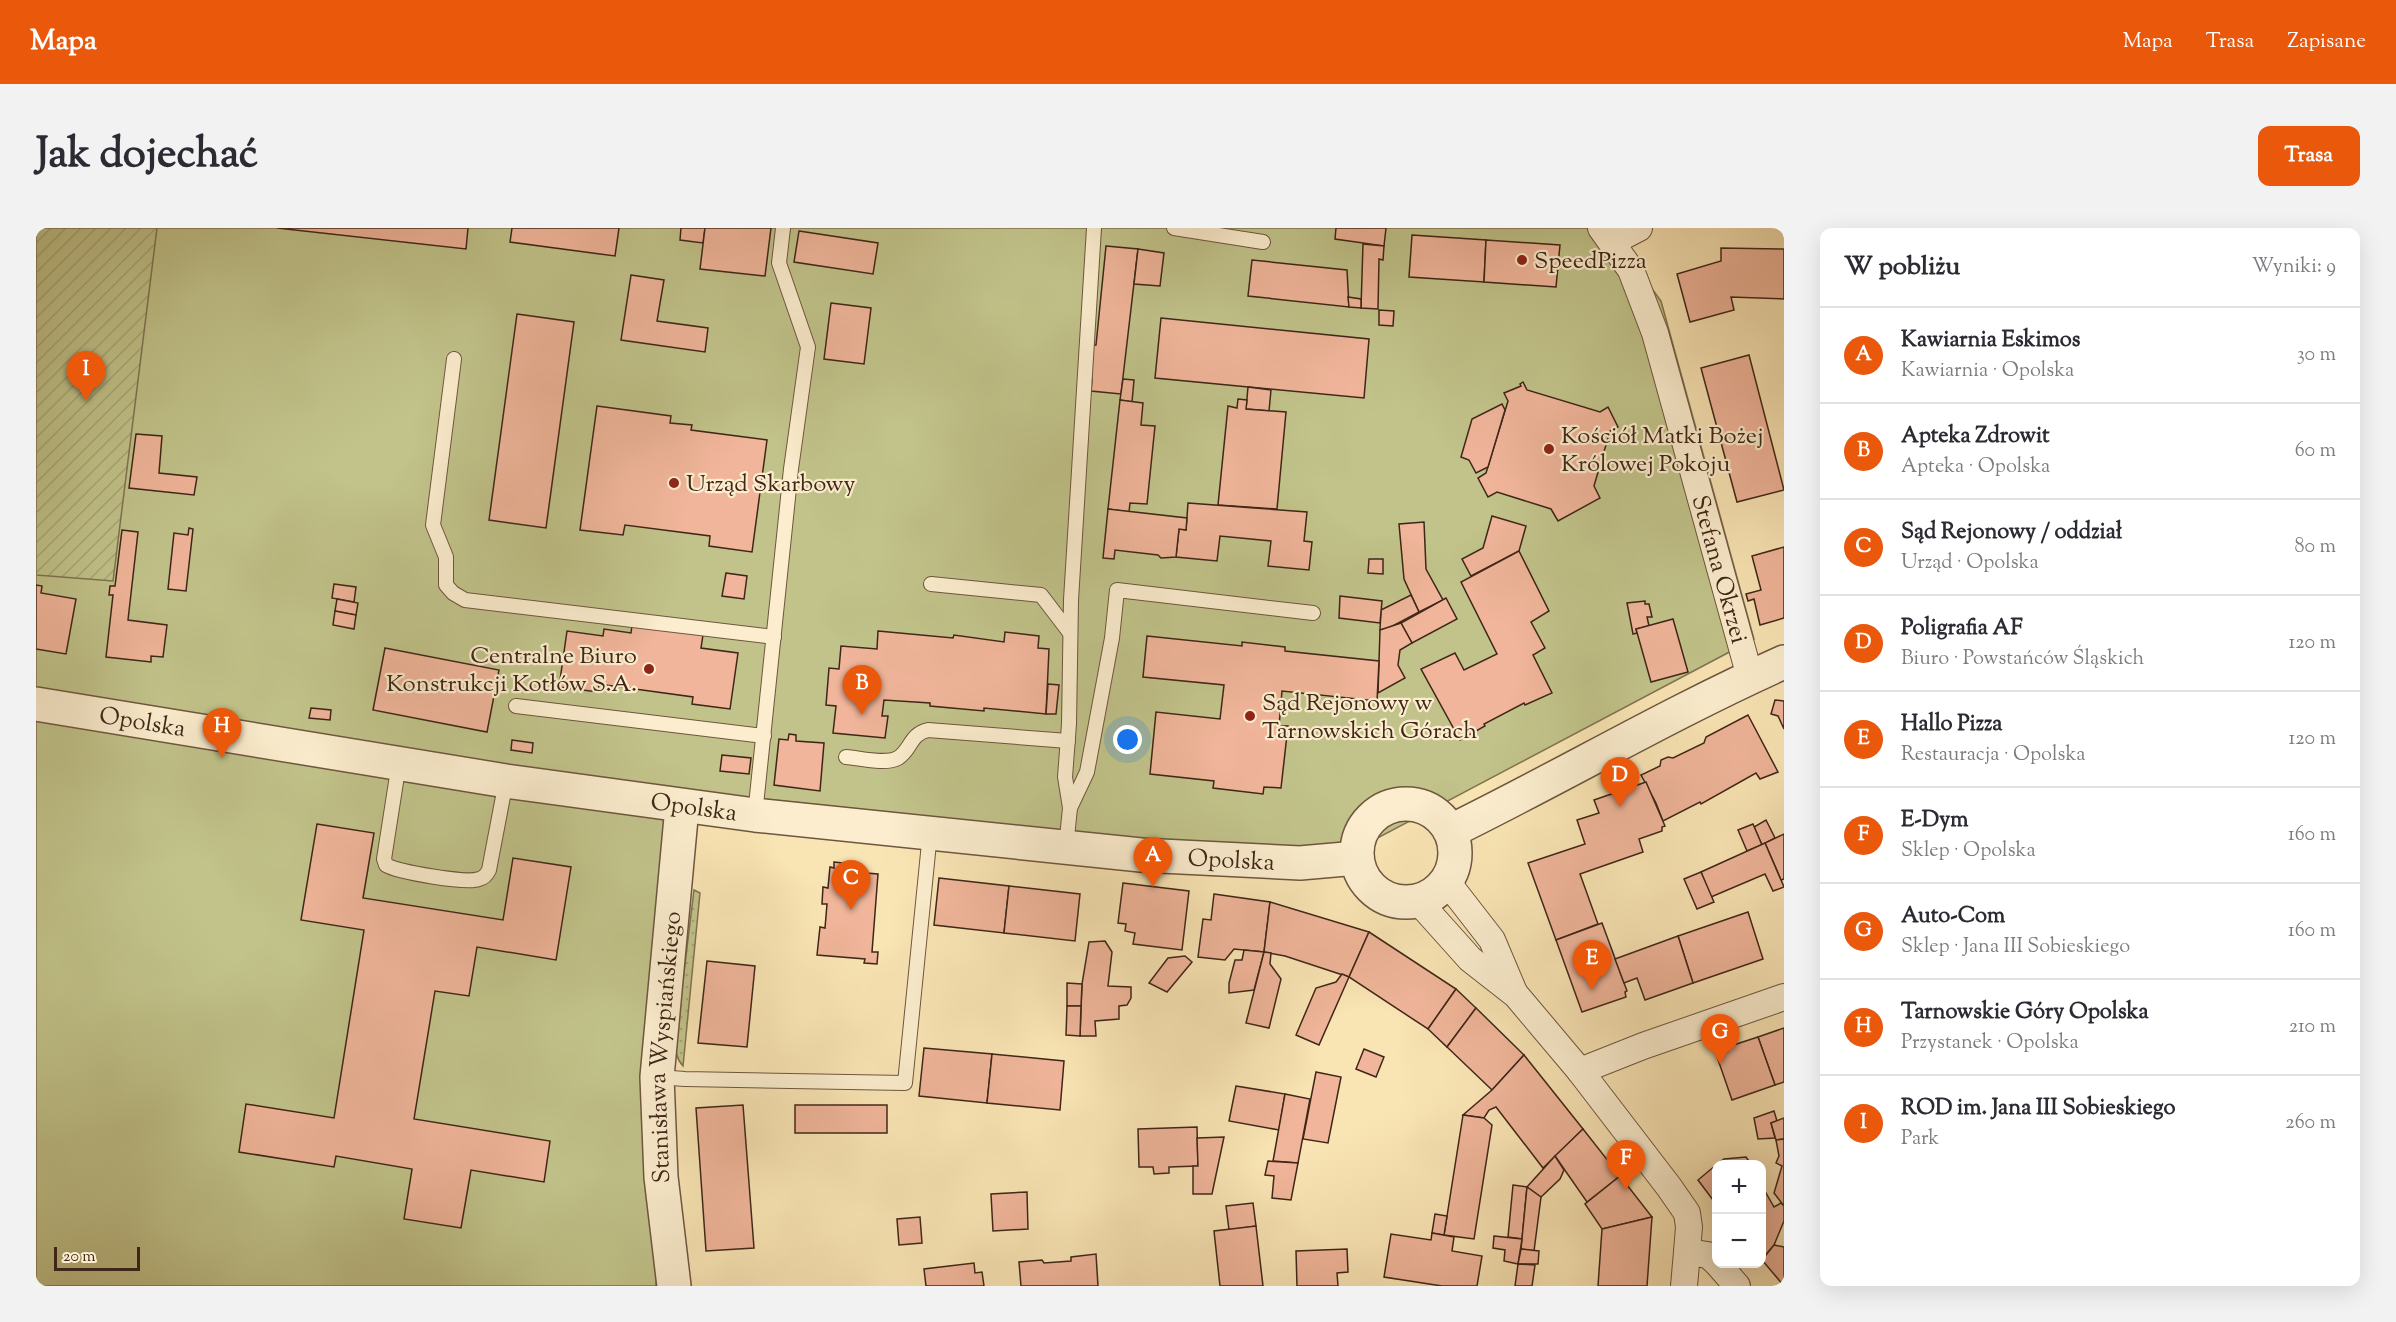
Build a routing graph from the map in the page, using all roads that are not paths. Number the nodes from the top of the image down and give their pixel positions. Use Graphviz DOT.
graph roads {
  1 [pos="783,228"];
  2 [pos="1094,228"];
  3 [pos="1174,228"];
  4 [pos="1639,228"];
  5 [pos="1609,233"];
  6 [pos="1263,242"];
  7 [pos="454,359"];
  8 [pos="931,584"];
  9 [pos="1313,613"];
  10 [pos="1070,633"];
  11 [pos="774,637"];
  12 [pos="1784,662"];
  13 [pos="1750,677"];
  14 [pos="36,704"];
  15 [pos="516,706"];
  16 [pos="764,736"];
  17 [pos="1068,741"];
  18 [pos="846,757"];
  19 [pos="399,763"];
  20 [pos="506,781"];
  21 [pos="682,807"];
  22 [pos="1070,808"];
  23 [pos="755,815"];
  24 [pos="1451,831"];
  25 [pos="930,833"];
  26 [pos="1066,847"];
  27 [pos="1357,858"];
  28 [pos="1446,882"];
  29 [pos="1418,901"];
  30 [pos="1516,995"];
  31 [pos="1784,997"];
  32 [pos="1580,1071"];
  33 [pos="657,1077"];
  34 [pos="1687,1252"];
  35 [pos="1712,1259"];
  36 [pos="1721,1268"];
  37 [pos="674,1286"];
  38 [pos="1684,1286"];
  39 [pos="1737,1286"];
  1 -- 11 [label="lane"];
  2 -- 10 [label="lane"];
  3 -- 6 [label="lane"];
  4 -- 5 [label="street"];
  5 -- 13 [label="street, Stefana Okrzei"];
  7 -- 11 [label="lane"];
  8 -- 10 [label="lane"];
  9 -- 22 [label="lane"];
  10 -- 17 [label="lane"];
  11 -- 16 [label="lane"];
  12 -- 13 [label="street"];
  13 -- 24 [label="street"];
  14 -- 19 [label="street, Opolska"];
  15 -- 16 [label="lane"];
  16 -- 23 [label="lane"];
  17 -- 18 [label="lane"];
  17 -- 22 [label="lane"];
  19 -- 20 [label="street, Opolska"];
  19 -- 20 [label="lane"];
  20 -- 21 [label="street, Opolska"];
  21 -- 23 [label="street, Opolska"];
  21 -- 33 [label="street, Stanisława Wyspiańskiego"];
  22 -- 26 [label="lane"];
  23 -- 25 [label="street, Opolska"];
  24 -- 27 [label="street"];
  24 -- 28 [label="street"];
  25 -- 26 [label="street, Opolska"];
  25 -- 33 [label="lane"];
  26 -- 27 [label="street, Opolska"];
  27 -- 29 [label="street"];
  28 -- 29 [label="street"];
  28 -- 30 [label="street"];
  29 -- 30 [label="street"];
  30 -- 32 [label="street"];
  31 -- 32 [label="street"];
  32 -- 34 [label="street"];
  33 -- 37 [label="street, Stanisława Wyspiańskiego"];
  34 -- 35 [label="street"];
  34 -- 38 [label="street"];
  36 -- 39 [label="street"];
}
